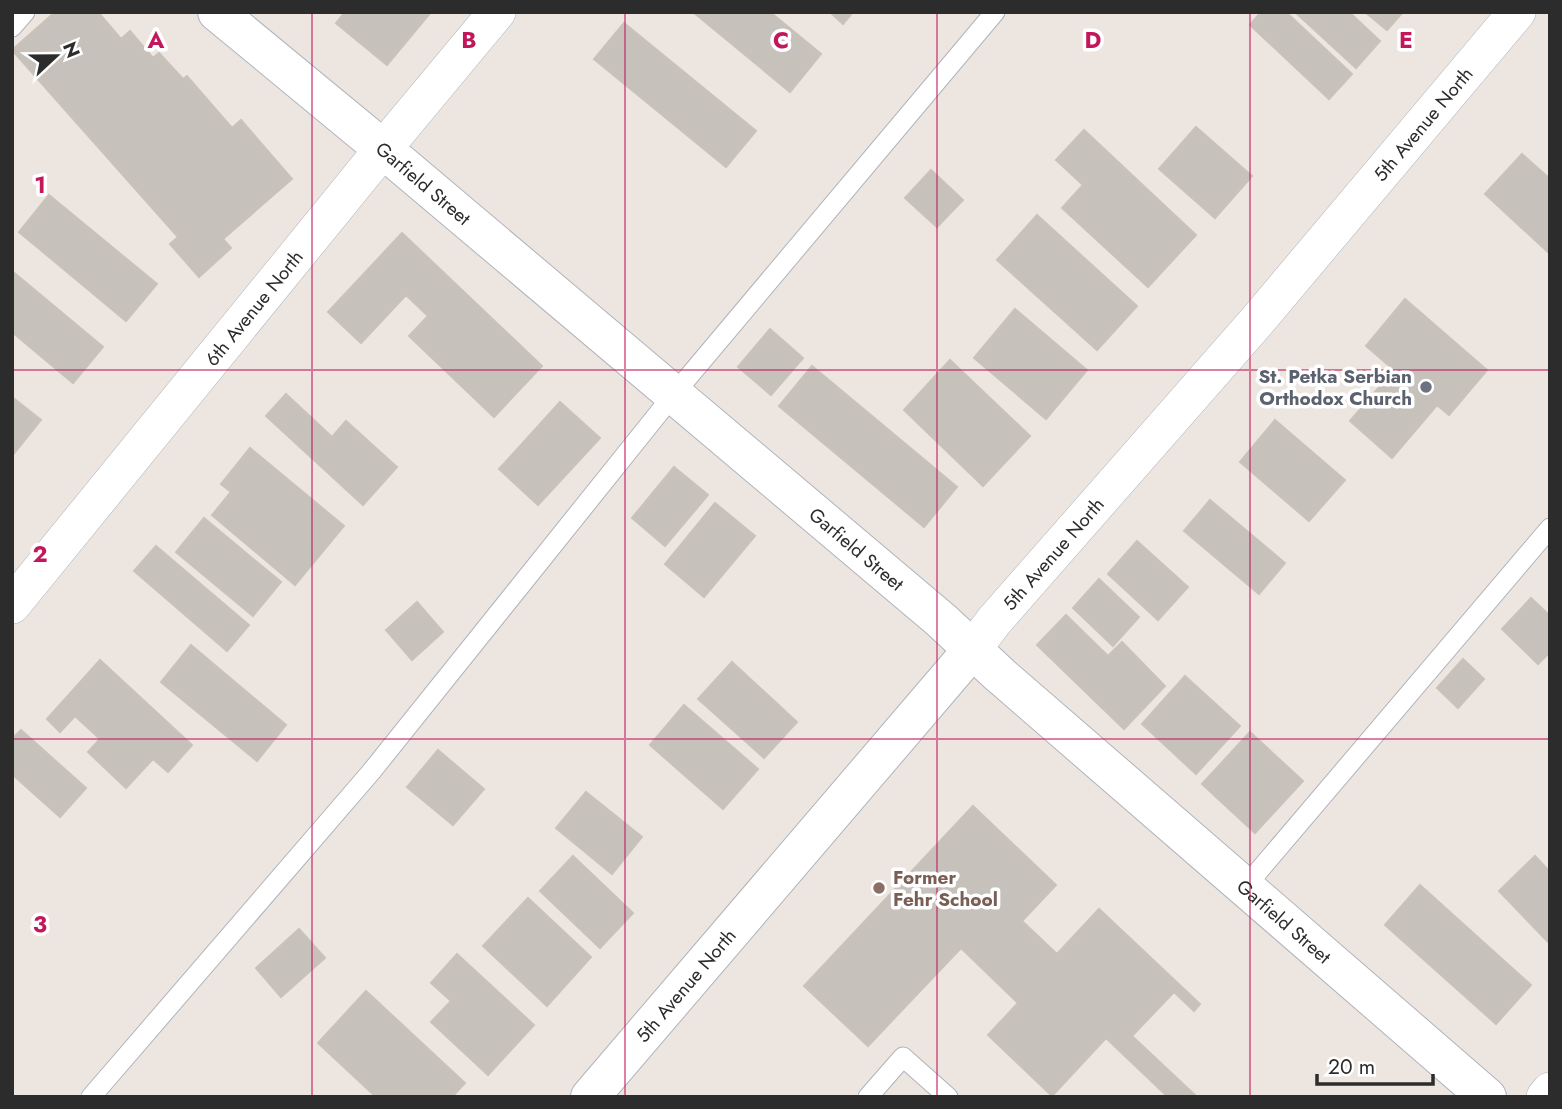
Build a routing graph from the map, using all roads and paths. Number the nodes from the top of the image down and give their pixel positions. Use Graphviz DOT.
graph roads {
  1 [pos="25,12"];
  2 [pos="217,12"];
  3 [pos="497,12"];
  4 [pos="995,12"];
  5 [pos="1517,12"];
  6 [pos="12,27"];
  7 [pos="383,149"];
  8 [pos="674,394"];
  9 [pos="1550,528"];
  10 [pos="12,605"];
  11 [pos="972,650"];
  12 [pos="1245,887"];
  13 [pos="1550,1091"];
  14 [pos="91,1097"];
  15 [pos="590,1097"];
  16 [pos="867,1097"];
  17 [pos="948,1097"];
  18 [pos="1488,1097"];
  19 [pos="1545,1097"];
  1 -- 6 [label="lane"];
  2 -- 7 [label="street, Garfield Street"];
  3 -- 7 [label="street, 6th Avenue North"];
  4 -- 8 [label="lane"];
  5 -- 11 [label="street, 5th Avenue North"];
  7 -- 8 [label="street, Garfield Street"];
  7 -- 10 [label="street, 6th Avenue North"];
  8 -- 11 [label="street, Garfield Street"];
  8 -- 14 [label="lane"];
  9 -- 12 [label="lane"];
  11 -- 12 [label="street, Garfield Street"];
  11 -- 15 [label="street, 5th Avenue North"];
  12 -- 18 [label="street, Garfield Street"];
  13 -- 19 [label="street"];
  16 -- 17 [label="lane"];
}
